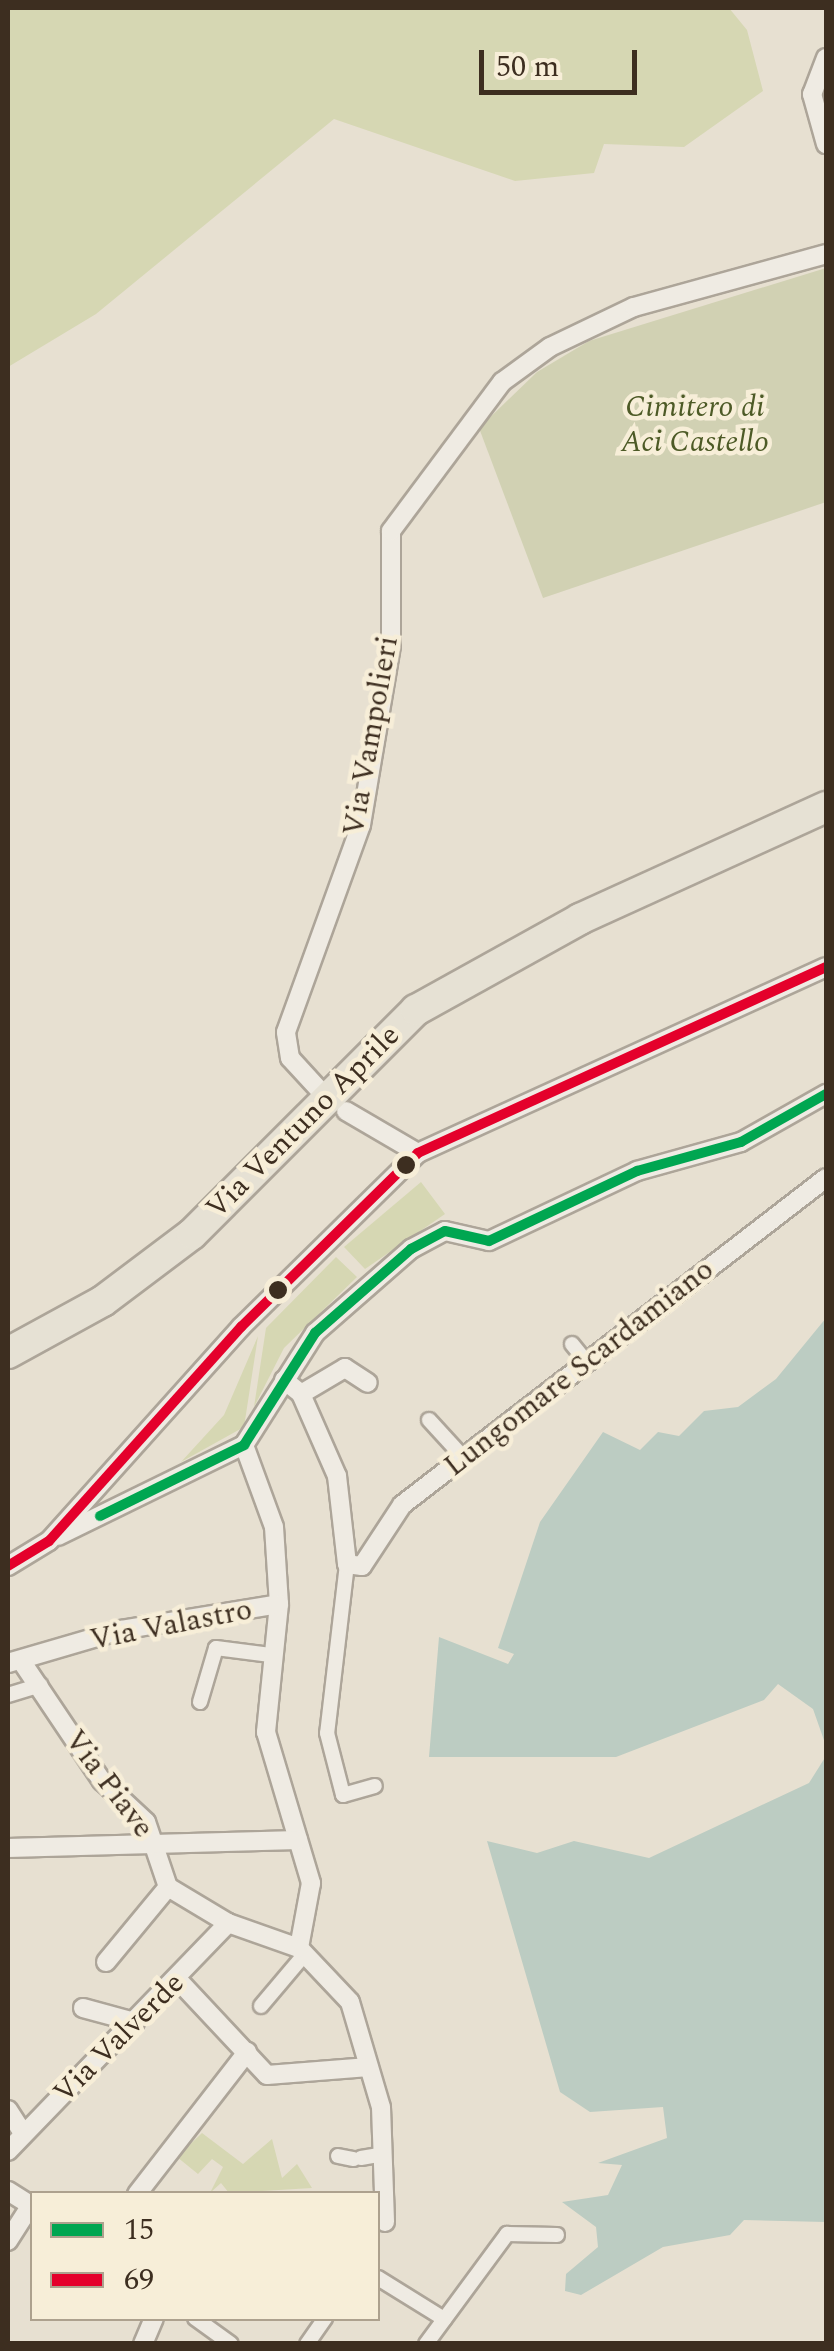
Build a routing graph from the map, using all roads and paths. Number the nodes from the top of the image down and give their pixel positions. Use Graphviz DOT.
graph roads {
  1 [pos="826,58"];
  2 [pos="826,144"];
  3 [pos="826,254"];
  4 [pos="826,807"];
  5 [pos="826,967"];
  6 [pos="826,1094"];
  7 [pos="335,1103"];
  8 [pos="418,1153"];
  9 [pos="826,1178"];
  10 [pos="572,1344"];
  11 [pos="8,1353"];
  12 [pos="586,1361"];
  13 [pos="284,1380"];
  14 [pos="368,1383"];
  15 [pos="301,1394"];
  16 [pos="428,1420"];
  17 [pos="244,1445"];
  18 [pos="462,1456"];
  19 [pos="49,1541"];
  20 [pos="347,1564"];
  21 [pos="8,1566"];
  22 [pos="279,1604"];
  23 [pos="271,1655"];
  24 [pos="16,1664"];
  25 [pos="40,1685"];
  26 [pos="8,1695"];
  27 [pos="200,1702"];
  28 [pos="374,1786"];
  29 [pos="298,1840"];
  30 [pos="155,1844"];
  31 [pos="8,1848"];
  32 [pos="168,1887"];
  33 [pos="228,1923"];
  34 [pos="301,1952"];
  35 [pos="106,1962"];
  36 [pos="178,1980"];
  37 [pos="262,2006"];
  38 [pos="82,2008"];
  39 [pos="135,2022"];
  40 [pos="246,2052"];
  41 [pos="369,2067"];
  42 [pos="8,2110"];
  43 [pos="23,2133"];
  44 [pos="8,2151"];
  45 [pos="331,2155"];
  46 [pos="378,2155"];
  47 [pos="8,2191"];
  48 [pos="140,2191"];
  49 [pos="30,2205"];
  50 [pos="30,2209"];
  51 [pos="382,2230"];
  52 [pos="558,2235"];
  53 [pos="8,2241"];
  54 [pos="380,2279"];
  55 [pos="444,2320"];
  56 [pos="199,2321"];
  57 [pos="323,2321"];
  58 [pos="231,2344"];
  59 [pos="307,2344"];
  60 [pos="426,2344"];
  1 -- 2 [label="street"];
  3 -- 7 [label="street, Via Vampolieri"];
  4 -- 7 [label="main road, Via Ventuno Aprile"];
  5 -- 8 [label="street"];
  6 -- 13 [label="street"];
  7 -- 8 [label="street, Via Vampolieri"];
  7 -- 11 [label="main road, Via Ventuno Aprile"];
  8 -- 19 [label="street"];
  9 -- 12 [label="street, Lungomare Scardamiano"];
  10 -- 12 [label="street"];
  12 -- 18 [label="street, Lungomare Scardamiano"];
  13 -- 15 [label="street"];
  13 -- 17 [label="street"];
  14 -- 15 [label="street"];
  15 -- 20 [label="street"];
  16 -- 18 [label="street"];
  17 -- 19 [label="street"];
  17 -- 22 [label="street"];
  18 -- 20 [label="street, Lungomare Scardamiano"];
  19 -- 21 [label="street"];
  20 -- 28 [label="street"];
  22 -- 23 [label="street"];
  22 -- 24 [label="street, Via Valastro"];
  23 -- 27 [label="street"];
  23 -- 29 [label="street"];
  24 -- 25 [label="street, Via Piave"];
  25 -- 26 [label="street"];
  25 -- 30 [label="street, Via Piave"];
  29 -- 30 [label="street"];
  29 -- 34 [label="street"];
  30 -- 31 [label="street"];
  30 -- 32 [label="street, Via Piave"];
  32 -- 33 [label="street"];
  32 -- 35 [label="street"];
  33 -- 34 [label="street"];
  33 -- 36 [label="street, Via Valverde"];
  34 -- 37 [label="street"];
  34 -- 41 [label="street"];
  36 -- 39 [label="street, Via Valverde"];
  36 -- 40 [label="street"];
  38 -- 39 [label="street"];
  39 -- 43 [label="street, Via Valverde"];
  40 -- 41 [label="street"];
  40 -- 48 [label="street"];
  41 -- 51 [label="street"];
  42 -- 43 [label="street"];
  43 -- 44 [label="street, Via Valverde"];
  45 -- 46 [label="street"];
  47 -- 49 [label="street"];
  50 -- 53 [label="street"];
  52 -- 55 [label="street"];
  54 -- 55 [label="street"];
  55 -- 60 [label="street"];
  56 -- 58 [label="street"];
  57 -- 59 [label="street"];
}
